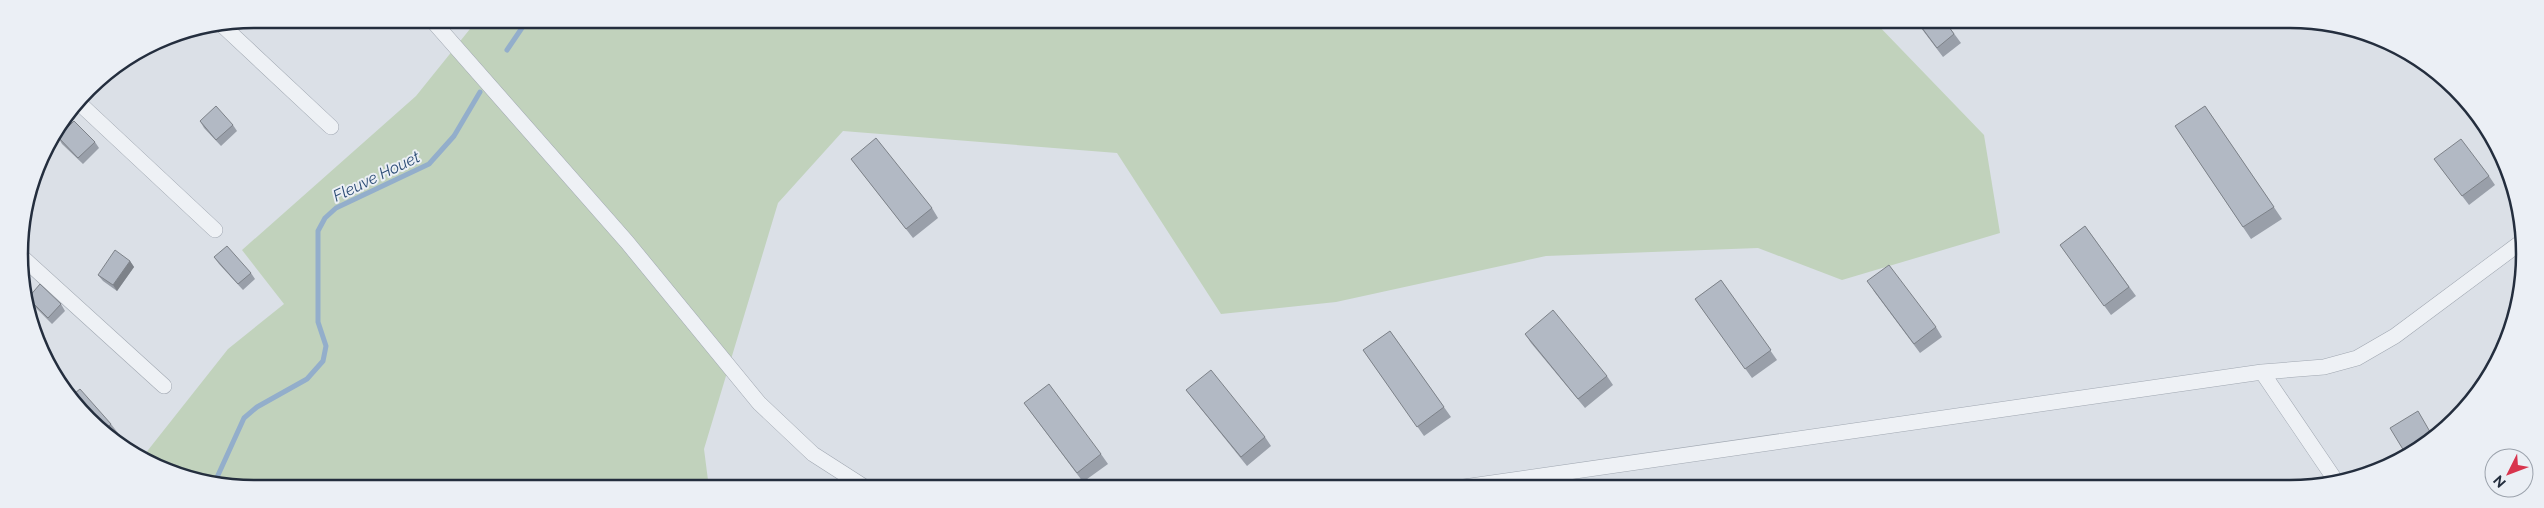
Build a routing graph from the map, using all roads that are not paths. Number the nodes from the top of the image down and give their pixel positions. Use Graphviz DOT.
graph roads {
  1 [pos="438,27"];
  2 [pos="226,29"];
  3 [pos="83,106"];
  4 [pos="331,127"];
  5 [pos="215,230"];
  6 [pos="2516,246"];
  7 [pos="28,262"];
  8 [pos="2262,372"];
  9 [pos="164,386"];
  10 [pos="2333,476"];
  11 [pos="854,480"];
  12 [pos="1513,480"];
  1 -- 11 [label="street"];
  2 -- 4 [label="street"];
  3 -- 5 [label="street"];
  6 -- 8 [label="street"];
  7 -- 9 [label="street"];
  8 -- 10 [label="street"];
  8 -- 12 [label="street"];
}
